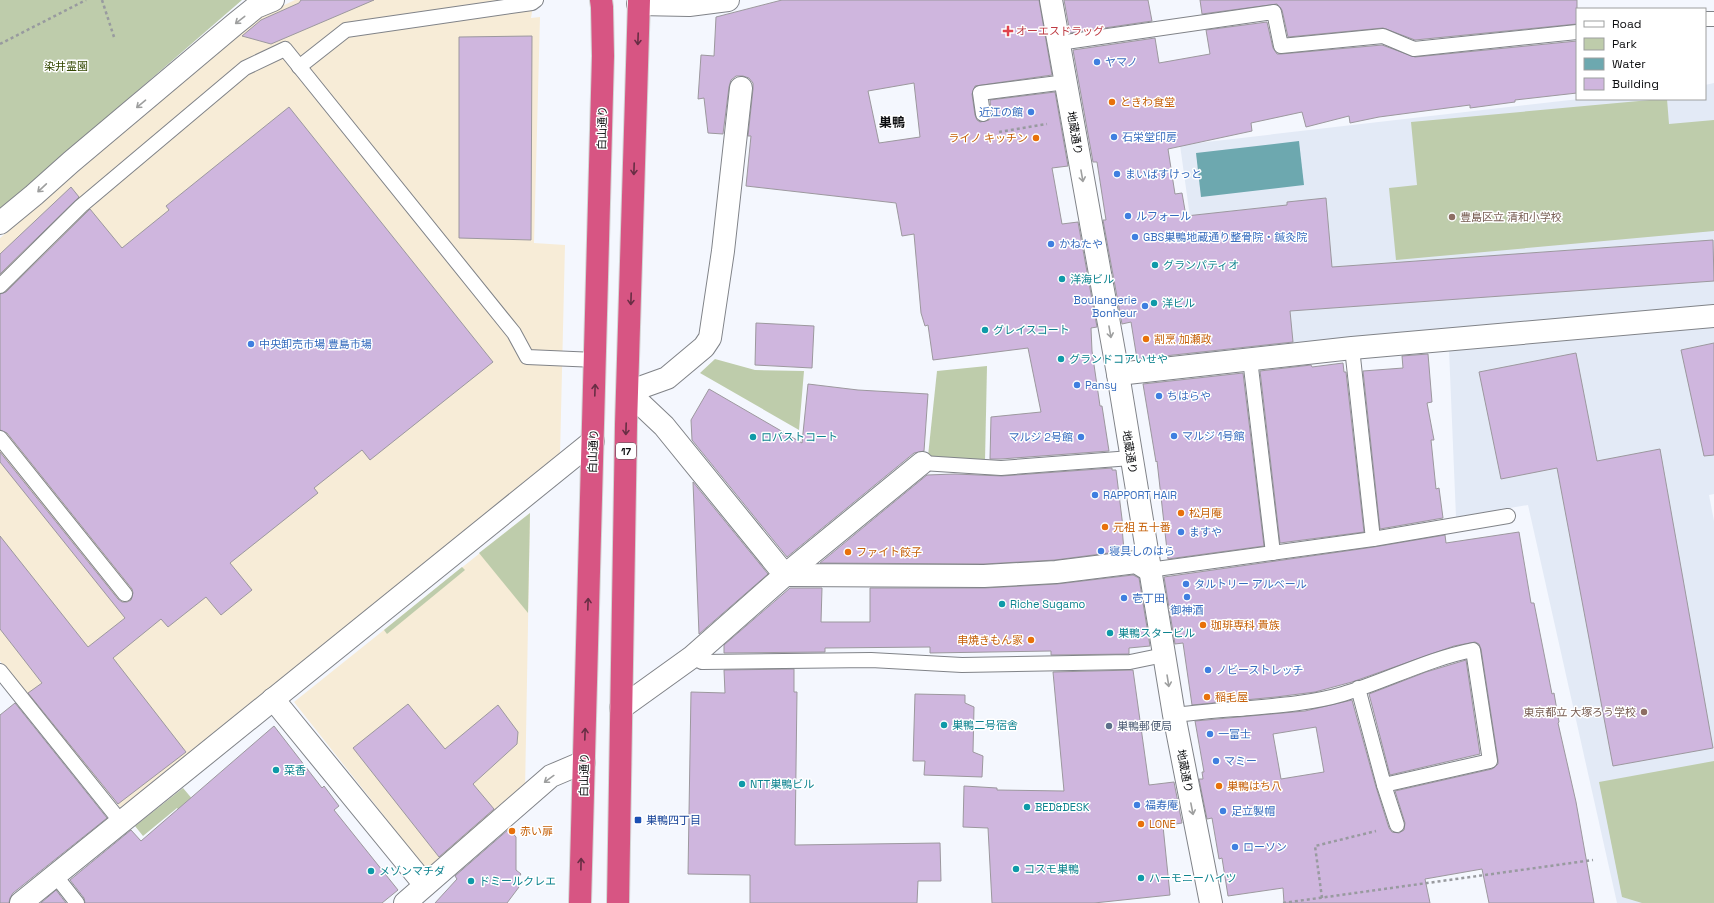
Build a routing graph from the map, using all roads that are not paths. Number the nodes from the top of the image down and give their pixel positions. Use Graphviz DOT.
graph roads {
  1 [pos="273,0"];
  2 [pos="536,0"];
  3 [pos="601,0"];
  4 [pos="728,0"];
  5 [pos="1051,0"];
  6 [pos="638,2"];
  7 [pos="1576,32"];
  8 [pos="1059,43"];
  9 [pos="299,67"];
  10 [pos="1066,82"];
  11 [pos="741,88"];
  12 [pos="983,114"];
  13 [pos="0,223"];
  14 [pos="0,286"];
  15 [pos="1714,316"];
  16 [pos="1352,348"];
  17 [pos="1250,359"];
  18 [pos="596,360"];
  19 [pos="1118,374"];
  20 [pos="628,392"];
  21 [pos="0,438"];
  22 [pos="593,441"];
  23 [pos="1131,458"];
  24 [pos="922,463"];
  25 [pos="1508,516"];
  26 [pos="1373,539"];
  27 [pos="1274,553"];
  28 [pos="1149,570"];
  29 [pos="785,575"];
  30 [pos="125,594"];
  31 [pos="1164,655"];
  32 [pos="692,657"];
  33 [pos="0,671"];
  34 [pos="1358,688"];
  35 [pos="273,699"];
  36 [pos="621,708"];
  37 [pos="1174,715"];
  38 [pos="584,762"];
  39 [pos="1384,785"];
  40 [pos="121,822"];
  41 [pos="1397,825"];
  42 [pos="55,875"];
  43 [pos="419,896"];
  44 [pos="21,903"];
  45 [pos="77,903"];
  46 [pos="580,903"];
  47 [pos="618,903"];
  48 [pos="1211,903"];
  1 -- 13 [label="street, one-way"];
  2 -- 9 [label="lane"];
  3 -- 18 [label="highway, 白山通り"];
  4 -- 6 [label="street"];
  5 -- 8 [label="street, 地蔵通り"];
  6 -- 20 [label="highway, 17, one-way"];
  7 -- 8 [label="lane"];
  8 -- 10 [label="street, 地蔵通り"];
  9 -- 14 [label="lane"];
  9 -- 18 [label="lane"];
  10 -- 12 [label="lane"];
  10 -- 19 [label="street, 地蔵通り, one-way"];
  11 -- 20 [label="street"];
  15 -- 16 [label="street"];
  16 -- 17 [label="street"];
  16 -- 26 [label="lane"];
  17 -- 19 [label="street"];
  17 -- 27 [label="lane"];
  22 -- 18 [label="highway, 白山通り, one-way"];
  19 -- 23 [label="street, 地蔵通り"];
  20 -- 29 [label="street"];
  20 -- 36 [label="highway, 17, one-way"];
  21 -- 30 [label="lane"];
  22 -- 35 [label="street"];
  38 -- 22 [label="highway, 白山通り, one-way"];
  23 -- 24 [label="lane"];
  23 -- 28 [label="street, 地蔵通り"];
  24 -- 29 [label="street"];
  25 -- 26 [label="lane"];
  26 -- 27 [label="lane"];
  27 -- 28 [label="lane"];
  28 -- 29 [label="street"];
  28 -- 31 [label="street, 地蔵通り"];
  29 -- 32 [label="street"];
  31 -- 32 [label="lane"];
  31 -- 37 [label="street, 地蔵通り, one-way"];
  32 -- 36 [label="street"];
  33 -- 40 [label="lane"];
  34 -- 37 [label="lane"];
  34 -- 39 [label="lane"];
  34 -- 39 [label="lane"];
  35 -- 40 [label="street"];
  35 -- 43 [label="street"];
  36 -- 47 [label="highway, 17"];
  37 -- 48 [label="street, 地蔵通り, one-way"];
  38 -- 43 [label="street, one-way"];
  46 -- 38 [label="highway, 白山通り, one-way"];
  39 -- 41 [label="lane"];
  40 -- 42 [label="street"];
  42 -- 44 [label="street"];
  42 -- 45 [label="lane"];
}
